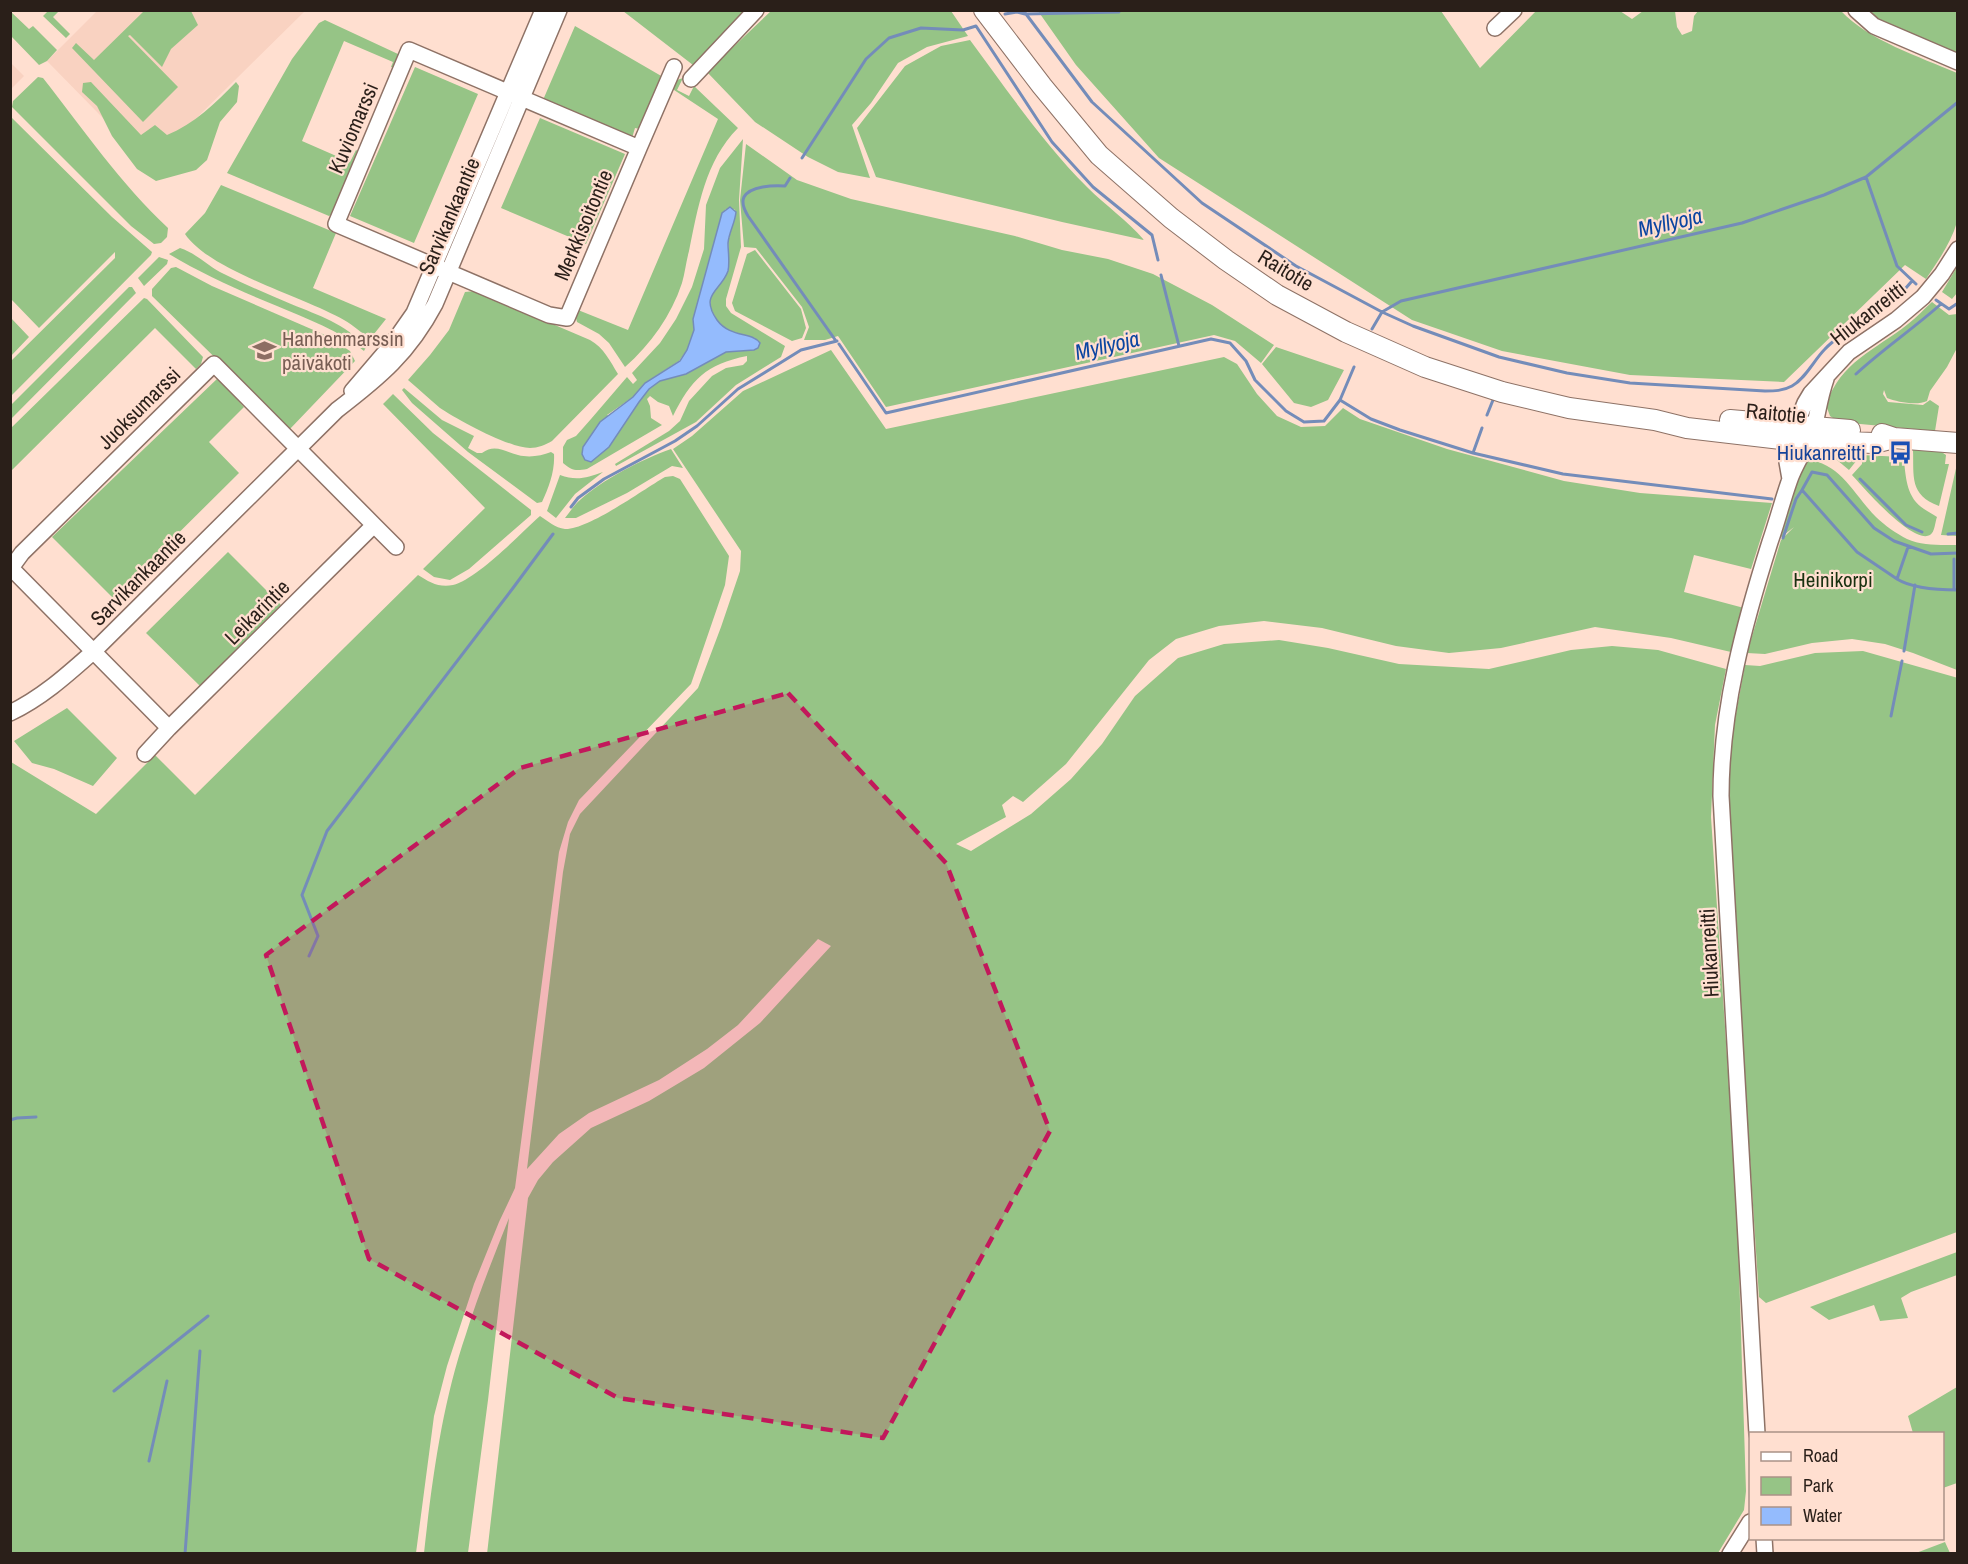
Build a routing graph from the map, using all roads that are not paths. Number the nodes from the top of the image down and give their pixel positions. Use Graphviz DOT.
graph roads {
  1 [pos="543,10"];
  2 [pos="559,10"];
  3 [pos="756,10"];
  4 [pos="984,10"];
  5 [pos="1514,10"];
  6 [pos="1856,10"];
  7 [pos="1495,28"];
  8 [pos="1958,62"];
  9 [pos="674,67"];
  10 [pos="691,79"];
  11 [pos="516,95"];
  12 [pos="639,148"];
  13 [pos="1958,249"];
  14 [pos="441,269"];
  15 [pos="1802,433"];
  16 [pos="1958,443"];
  17 [pos="298,448"];
  18 [pos="374,525"];
  19 [pos="396,547"];
  20 [pos="10,568"];
  21 [pos="94,651"];
  22 [pos="10,713"];
  23 [pos="169,728"];
  24 [pos="145,754"];
  25 [pos="1757,1432"];
  26 [pos="1749,1524"];
  27 [pos="1730,1554"];
  1 -- 11 [label="street, Sarvikankaantie"];
  2 -- 11 [label="street, Sarvikankaantie"];
  3 -- 10 [label="street"];
  4 -- 15 [label="main road, Raitotie"];
  5 -- 7 [label="street"];
  6 -- 8 [label="street"];
  9 -- 12 [label="street"];
  11 -- 12 [label="street"];
  11 -- 14 [label="street, Sarvikankaantie"];
  11 -- 14 [label="street, Kuviomarssi"];
  12 -- 14 [label="street, Merkkisoitontie"];
  13 -- 15 [label="street, Hiukanreitti"];
  14 -- 17 [label="street, Sarvikankaantie"];
  15 -- 16 [label="main road, Raitotie"];
  15 -- 25 [label="street, Hiukanreitti"];
  17 -- 18 [label="street"];
  17 -- 20 [label="street, Juoksumarssi"];
  17 -- 21 [label="street, Sarvikankaantie"];
  18 -- 19 [label="street"];
  18 -- 23 [label="street, Leikarintie"];
  20 -- 21 [label="street, Juoksumarssi"];
  21 -- 22 [label="street, Sarvikankaantie"];
  21 -- 23 [label="street"];
  23 -- 24 [label="street, Leikarintie"];
  26 -- 27 [label="street"];
}
